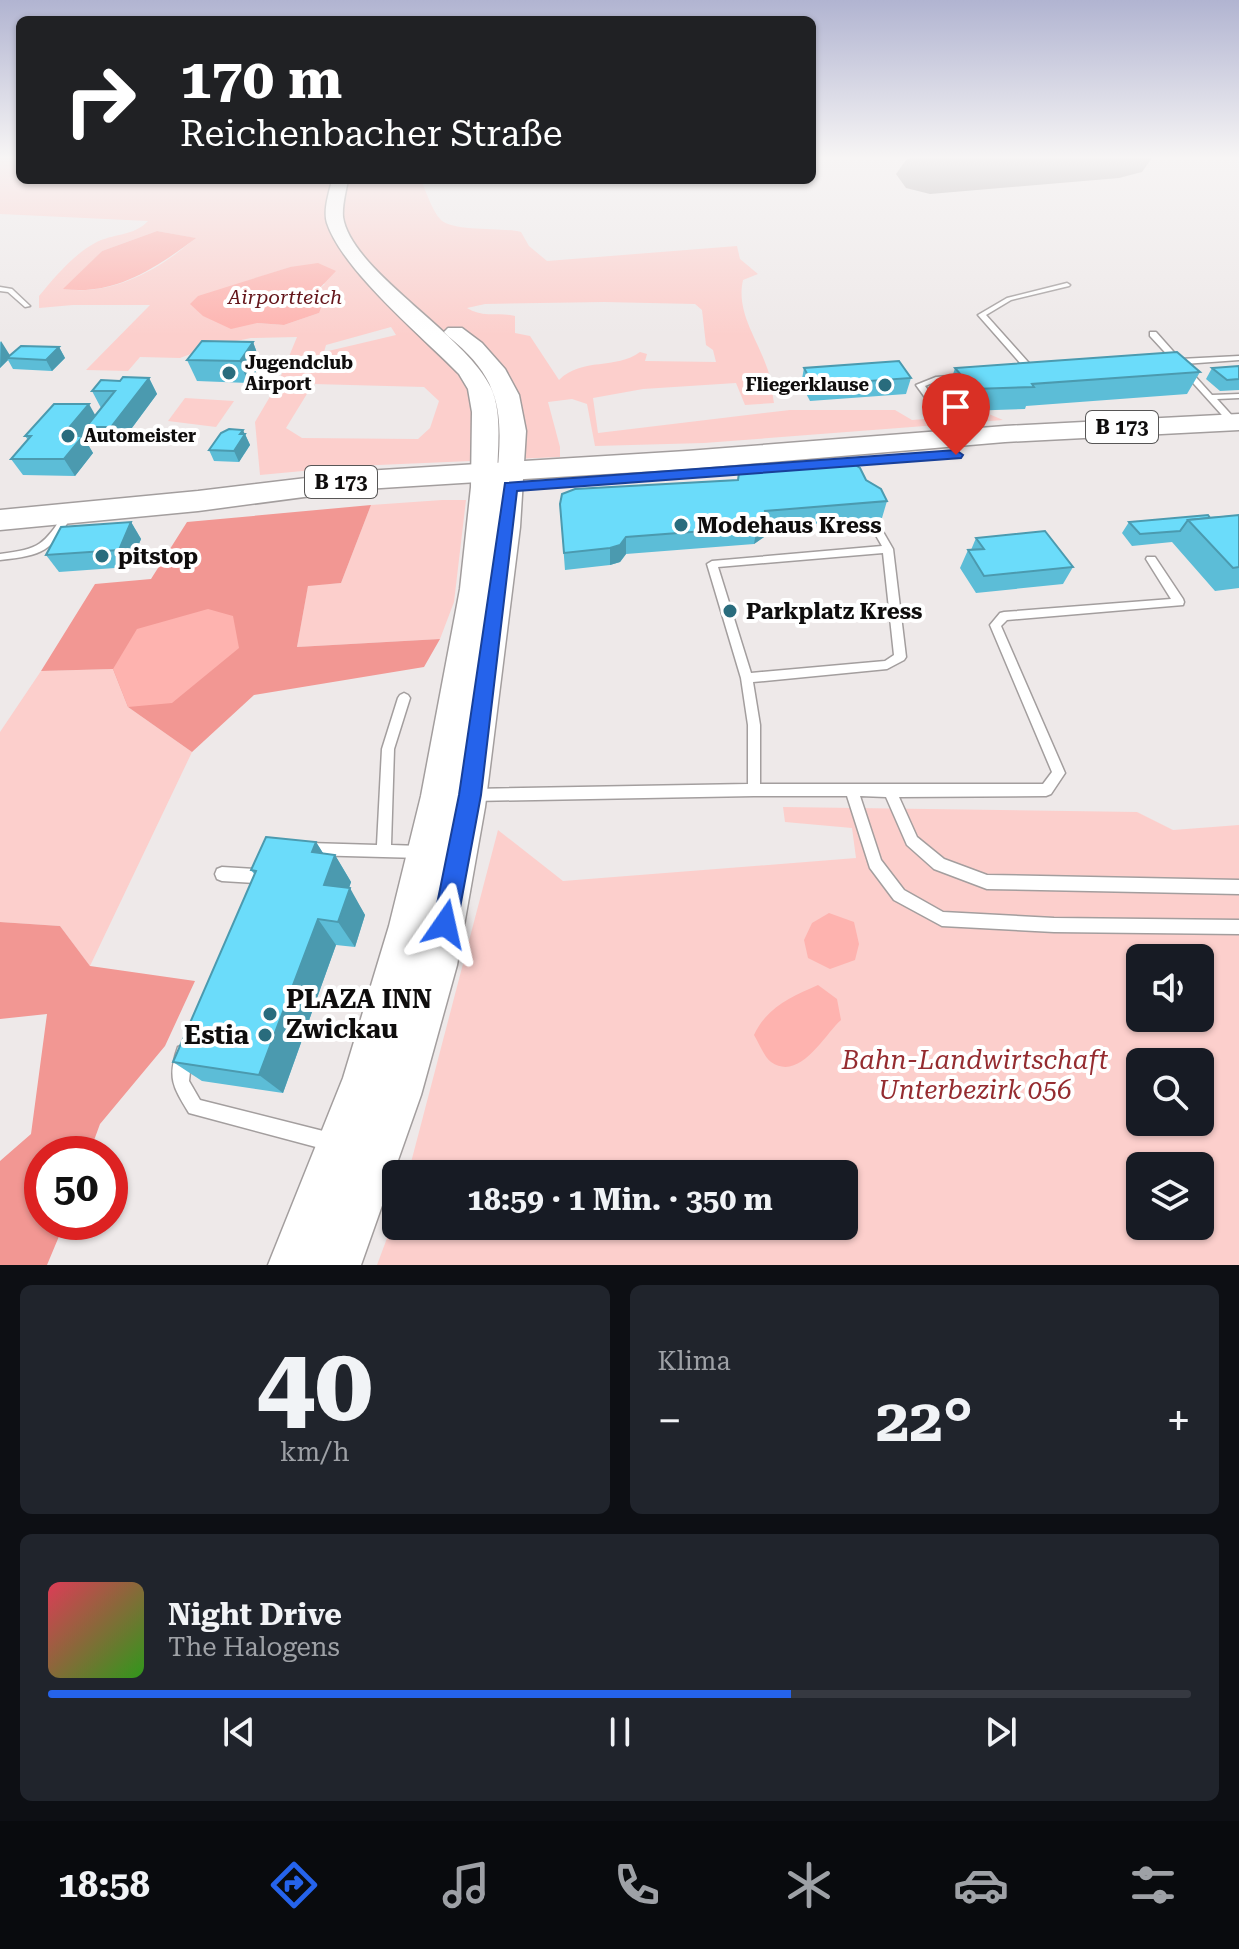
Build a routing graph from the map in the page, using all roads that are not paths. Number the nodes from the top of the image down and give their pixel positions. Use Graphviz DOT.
graph roads {
  1 [pos="335,217"];
  2 [pos="1067,285"];
  3 [pos="0,289"];
  4 [pos="27,306"];
  5 [pos="1153,334"];
  6 [pos="1239,358"];
  7 [pos="1180,362"];
  8 [pos="1165,363"];
  9 [pos="1047,370"];
  10 [pos="1032,371"];
  11 [pos="1018,372"];
  12 [pos="977,375"];
  13 [pos="1211,397"];
  14 [pos="940,412"];
  15 [pos="1238,422"];
  16 [pos="497,479"];
  17 [pos="68,514"];
  18 [pos="0,520"];
  19 [pos="875,525"];
  20 [pos="888,549"];
  21 [pos="0,557"];
  22 [pos="1151,559"];
  23 [pos="747,678"];
  24 [pos="404,698"];
  25 [pos="754,790"];
  26 [pos="890,791"];
  27 [pos="852,793"];
  28 [pos="455,796"];
  29 [pos="296,849"];
  30 [pos="384,849"];
  31 [pos="428,853"];
  32 [pos="222,874"];
  33 [pos="257,877"];
  34 [pos="1239,887"];
  35 [pos="1239,927"];
  36 [pos="191,1037"];
  37 [pos="341,1145"];
  38 [pos="295,1265"];
  39 [pos="334,1265"];
  1 -- 16 [label="main road"];
  2 -- 10 [label="lane"];
  3 -- 4 [label="lane"];
  5 -- 7 [label="lane"];
  6 -- 7 [label="lane"];
  7 -- 8 [label="lane"];
  7 -- 13 [label="lane"];
  9 -- 10 [label="lane"];
  10 -- 11 [label="lane"];
  12 -- 14 [label="lane"];
  13 -- 15 [label="lane"];
  13 -- 15 [label="lane"];
  15 -- 16 [label="main road, B 173"];
  16 -- 17 [label="main road, B 173"];
  16 -- 28 [label="main road"];
  17 -- 18 [label="main road, B 173"];
  17 -- 21 [label="lane"];
  19 -- 20 [label="lane"];
  20 -- 23 [label="lane"];
  20 -- 23 [label="lane"];
  22 -- 26 [label="lane"];
  23 -- 25 [label="lane"];
  24 -- 30 [label="lane"];
  25 -- 27 [label="lane"];
  25 -- 28 [label="lane"];
  26 -- 27 [label="lane"];
  26 -- 34 [label="lane"];
  27 -- 35 [label="lane"];
  28 -- 31 [label="main road"];
  28 -- 39 [label="main road"];
  29 -- 30 [label="lane"];
  30 -- 31 [label="lane"];
  31 -- 37 [label="main road"];
  32 -- 33 [label="lane"];
  36 -- 37 [label="lane"];
  37 -- 38 [label="main road"];
}
